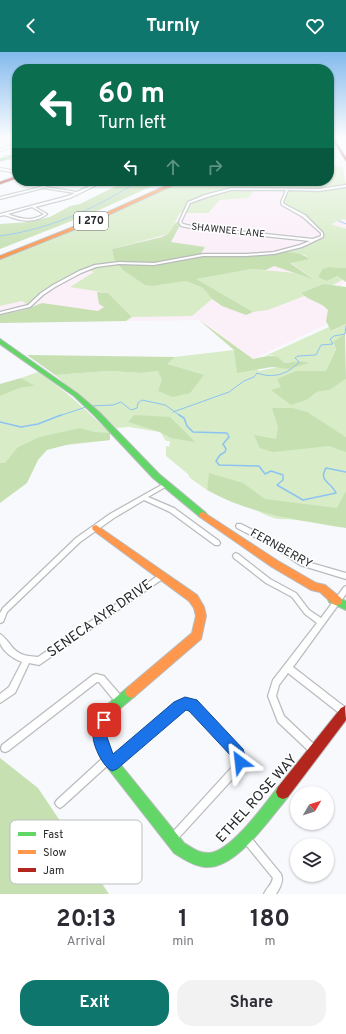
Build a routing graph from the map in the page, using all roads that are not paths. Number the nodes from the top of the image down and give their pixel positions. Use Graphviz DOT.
graph roads {
  1 [pos="12,180"];
  2 [pos="0,184"];
  3 [pos="92,186"];
  4 [pos="159,186"];
  5 [pos="169,186"];
  6 [pos="346,186"];
  7 [pos="43,187"];
  8 [pos="287,190"];
  9 [pos="2,193"];
  10 [pos="78,193"];
  11 [pos="9,196"];
  12 [pos="0,198"];
  13 [pos="33,207"];
  14 [pos="5,214"];
  15 [pos="0,215"];
  16 [pos="314,240"];
  17 [pos="0,252"];
  18 [pos="0,258"];
  19 [pos="0,313"];
  20 [pos="0,341"];
  21 [pos="165,485"];
  22 [pos="144,498"];
  23 [pos="239,526"];
  24 [pos="96,528"];
  25 [pos="217,543"];
  26 [pos="236,556"];
  27 [pos="162,576"];
  28 [pos="346,576"];
  29 [pos="346,589"];
  30 [pos="337,601"];
  31 [pos="346,606"];
  32 [pos="0,620"];
  33 [pos="321,622"];
  34 [pos="0,637"];
  35 [pos="27,660"];
  36 [pos="288,668"];
  37 [pos="0,699"];
  38 [pos="120,701"];
  39 [pos="345,712"];
  40 [pos="5,748"];
  41 [pos="316,752"];
  42 [pos="110,761"];
  43 [pos="60,803"];
  44 [pos="244,836"];
  45 [pos="172,839"];
  46 [pos="269,894"];
  1 -- 2 [label="main road"];
  3 -- 10 [label="street"];
  4 -- 17 [label="main road, I 270"];
  5 -- 18 [label="main road, I 270"];
  6 -- 8 [label="street, SHAWNEE LANE"];
  7 -- 10 [label="street"];
  7 -- 11 [label="street"];
  8 -- 16 [label="street"];
  8 -- 16 [label="street, SHAWNEE LANE"];
  9 -- 11 [label="street"];
  10 -- 13 [label="street"];
  11 -- 12 [label="street"];
  13 -- 14 [label="street"];
  13 -- 14 [label="street"];
  14 -- 15 [label="street"];
  16 -- 19 [label="street"];
  20 -- 21 [label="main road"];
  21 -- 22 [label="street"];
  21 -- 30 [label="main road"];
  22 -- 24 [label="street"];
  22 -- 25 [label="street"];
  23 -- 28 [label="street, FERNBERRY"];
  24 -- 27 [label="main road, ETHEL ROSE WAY"];
  24 -- 32 [label="street"];
  26 -- 33 [label="street"];
  27 -- 35 [label="street, SENECA AYR DRIVE"];
  27 -- 38 [label="main road, ETHEL ROSE WAY"];
  29 -- 30 [label="street"];
  30 -- 31 [label="main road"];
  30 -- 33 [label="street"];
  33 -- 36 [label="street"];
  34 -- 35 [label="street"];
  35 -- 37 [label="street"];
  36 -- 39 [label="street"];
  36 -- 41 [label="street"];
  38 -- 40 [label="street"];
  38 -- 42 [label="main road, ETHEL ROSE WAY"];
  39 -- 41 [label="main road, ETHEL ROSE WAY"];
  41 -- 44 [label="main road, ETHEL ROSE WAY"];
  42 -- 43 [label="street"];
  42 -- 45 [label="main road, ETHEL ROSE WAY"];
  42 -- 45 [label="street"];
  44 -- 45 [label="main road, ETHEL ROSE WAY"];
  44 -- 46 [label="street"];
}
